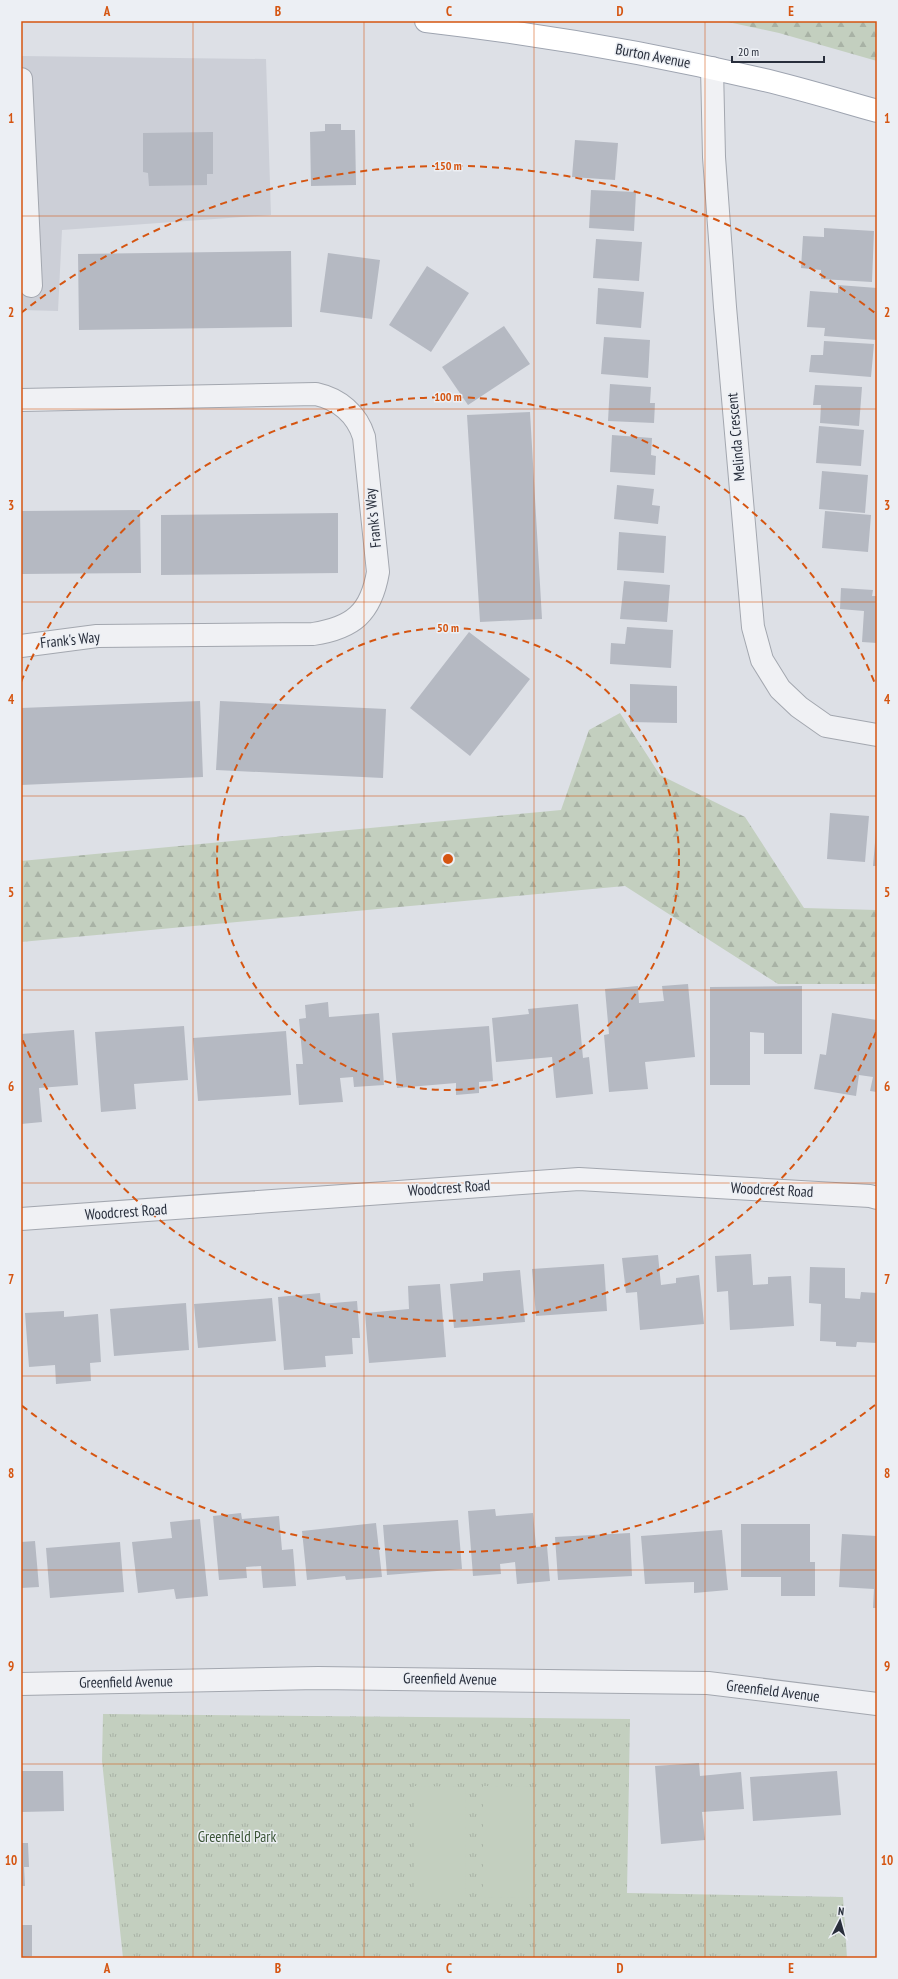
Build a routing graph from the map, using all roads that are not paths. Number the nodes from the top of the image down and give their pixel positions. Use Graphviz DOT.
graph roads {
  1 [pos="426,21"];
  2 [pos="712,68"];
  3 [pos="21,79"];
  4 [pos="877,111"];
  5 [pos="31,286"];
  6 [pos="21,400"];
  7 [pos="21,646"];
  8 [pos="877,735"];
  9 [pos="877,1198"];
  10 [pos="21,1219"];
  11 [pos="21,1684"];
  12 [pos="877,1704"];
  1 -- 2 [label="main road, Burton Avenue"];
  2 -- 4 [label="main road, Burton Avenue"];
  2 -- 8 [label="street, Melinda Crescent"];
  3 -- 5 [label="street"];
  6 -- 7 [label="street, Frank's Way"];
  9 -- 10 [label="street, Woodcrest Road"];
  11 -- 12 [label="street, Greenfield Avenue"];
}
